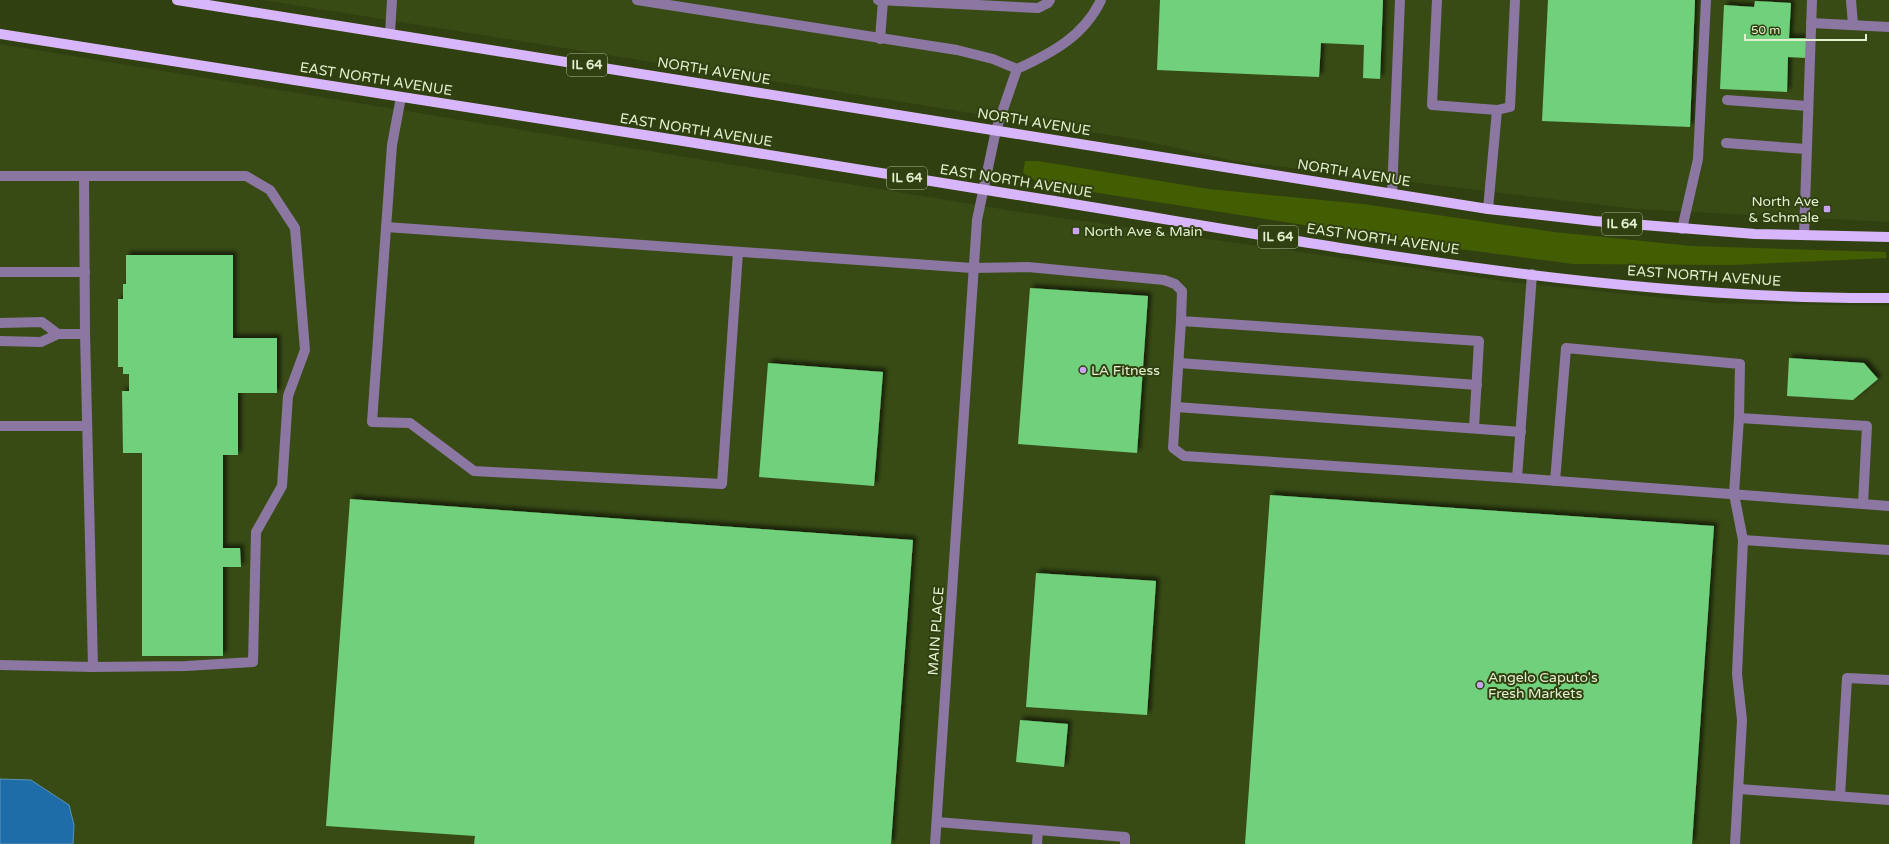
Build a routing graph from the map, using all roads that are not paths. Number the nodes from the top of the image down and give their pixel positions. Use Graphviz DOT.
graph roads {
  1 [pos="177,0"];
  2 [pos="392,0"];
  3 [pos="637,0"];
  4 [pos="881,0"];
  5 [pos="1050,0"];
  6 [pos="1101,0"];
  7 [pos="1400,0"];
  8 [pos="1437,0"];
  9 [pos="1515,0"];
  10 [pos="1706,0"];
  11 [pos="1812,0"];
  12 [pos="1851,0"];
  13 [pos="1811,23"];
  14 [pos="1853,25"];
  15 [pos="1889,27"];
  16 [pos="390,33"];
  17 [pos="0,34"];
  18 [pos="880,40"];
  19 [pos="1017,69"];
  20 [pos="401,97"];
  21 [pos="1727,100"];
  22 [pos="1807,106"];
  23 [pos="1497,110"];
  24 [pos="996,130"];
  25 [pos="1726,143"];
  26 [pos="1806,149"];
  27 [pos="0,176"];
  28 [pos="84,176"];
  29 [pos="984,189"];
  30 [pos="1392,193"];
  31 [pos="1488,209"];
  32 [pos="386,227"];
  33 [pos="1682,229"];
  34 [pos="1804,235"];
  35 [pos="1889,237"];
  36 [pos="738,252"];
  37 [pos="972,268"];
  38 [pos="0,272"];
  39 [pos="85,272"];
  40 [pos="1532,274"];
  41 [pos="1869,298"];
  42 [pos="1889,298"];
  43 [pos="1889,305"];
  44 [pos="1181,321"];
  45 [pos="0,323"];
  46 [pos="58,334"];
  47 [pos="85,334"];
  48 [pos="0,341"];
  49 [pos="1179,363"];
  50 [pos="1477,385"];
  51 [pos="1176,407"];
  52 [pos="1739,418"];
  53 [pos="0,426"];
  54 [pos="86,426"];
  55 [pos="1474,428"];
  56 [pos="1520,432"];
  57 [pos="1517,478"];
  58 [pos="1555,481"];
  59 [pos="1734,494"];
  60 [pos="1863,504"];
  61 [pos="1889,506"];
  62 [pos="1743,540"];
  63 [pos="1889,550"];
  64 [pos="0,665"];
  65 [pos="93,667"];
  66 [pos="1889,680"];
  67 [pos="1739,789"];
  68 [pos="1840,796"];
  69 [pos="1889,800"];
  70 [pos="937,822"];
  71 [pos="1038,830"];
  72 [pos="935,844"];
  73 [pos="1037,844"];
  74 [pos="1124,844"];
  75 [pos="1735,844"];
  1 -- 16 [label="main road, NORTH AVENUE / IL 64"];
  2 -- 16 [label="street"];
  3 -- 18 [label="street"];
  4 -- 5 [label="street"];
  4 -- 18 [label="street"];
  6 -- 19 [label="street"];
  7 -- 30 [label="street"];
  8 -- 23 [label="street"];
  9 -- 23 [label="street"];
  10 -- 33 [label="street"];
  11 -- 13 [label="street"];
  12 -- 14 [label="street"];
  13 -- 14 [label="street"];
  13 -- 22 [label="street"];
  14 -- 15 [label="street"];
  16 -- 24 [label="main road, NORTH AVENUE / IL 64"];
  17 -- 20 [label="main road, EAST NORTH AVENUE / IL 64"];
  18 -- 19 [label="street"];
  19 -- 24 [label="street, MAIN PLACE"];
  20 -- 29 [label="main road, EAST NORTH AVENUE / IL 64"];
  20 -- 32 [label="street"];
  21 -- 22 [label="street"];
  22 -- 26 [label="street"];
  23 -- 31 [label="street"];
  24 -- 29 [label="street, MAIN PLACE"];
  24 -- 30 [label="main road, NORTH AVENUE / IL 64"];
  25 -- 26 [label="street"];
  26 -- 34 [label="street"];
  27 -- 28 [label="street"];
  28 -- 39 [label="street"];
  28 -- 65 [label="street"];
  29 -- 37 [label="street, MAIN PLACE"];
  29 -- 40 [label="main road, EAST NORTH AVENUE / IL 64"];
  30 -- 31 [label="main road, NORTH AVENUE / IL 64"];
  31 -- 33 [label="main road, NORTH AVENUE / IL 64"];
  32 -- 36 [label="street"];
  32 -- 36 [label="street"];
  33 -- 34 [label="main road, NORTH AVENUE / IL 64"];
  34 -- 35 [label="main road, NORTH AVENUE / IL 64"];
  36 -- 37 [label="street"];
  37 -- 44 [label="street"];
  37 -- 70 [label="street, MAIN PLACE"];
  38 -- 39 [label="street"];
  39 -- 47 [label="street"];
  40 -- 41 [label="main road, EAST NORTH AVENUE / IL 64"];
  40 -- 56 [label="street"];
  41 -- 42 [label="main road, EAST NORTH AVENUE / IL 64"];
  41 -- 43 [label="main road"];
  44 -- 49 [label="street"];
  44 -- 50 [label="street"];
  45 -- 46 [label="street"];
  46 -- 47 [label="street"];
  46 -- 48 [label="street"];
  47 -- 54 [label="street"];
  49 -- 50 [label="street"];
  49 -- 51 [label="street"];
  50 -- 55 [label="street"];
  51 -- 55 [label="street"];
  51 -- 57 [label="street"];
  52 -- 58 [label="street"];
  52 -- 59 [label="street"];
  52 -- 60 [label="street"];
  53 -- 54 [label="street"];
  54 -- 65 [label="street"];
  55 -- 56 [label="street"];
  56 -- 57 [label="street"];
  57 -- 58 [label="street"];
  58 -- 59 [label="street"];
  59 -- 60 [label="street"];
  59 -- 62 [label="street"];
  60 -- 61 [label="street"];
  62 -- 63 [label="street"];
  62 -- 67 [label="street"];
  64 -- 65 [label="street"];
  66 -- 68 [label="street"];
  67 -- 68 [label="street"];
  67 -- 75 [label="street"];
  68 -- 69 [label="street"];
  70 -- 71 [label="street"];
  70 -- 72 [label="street, MAIN PLACE"];
  71 -- 73 [label="street"];
  71 -- 74 [label="street"];
}
